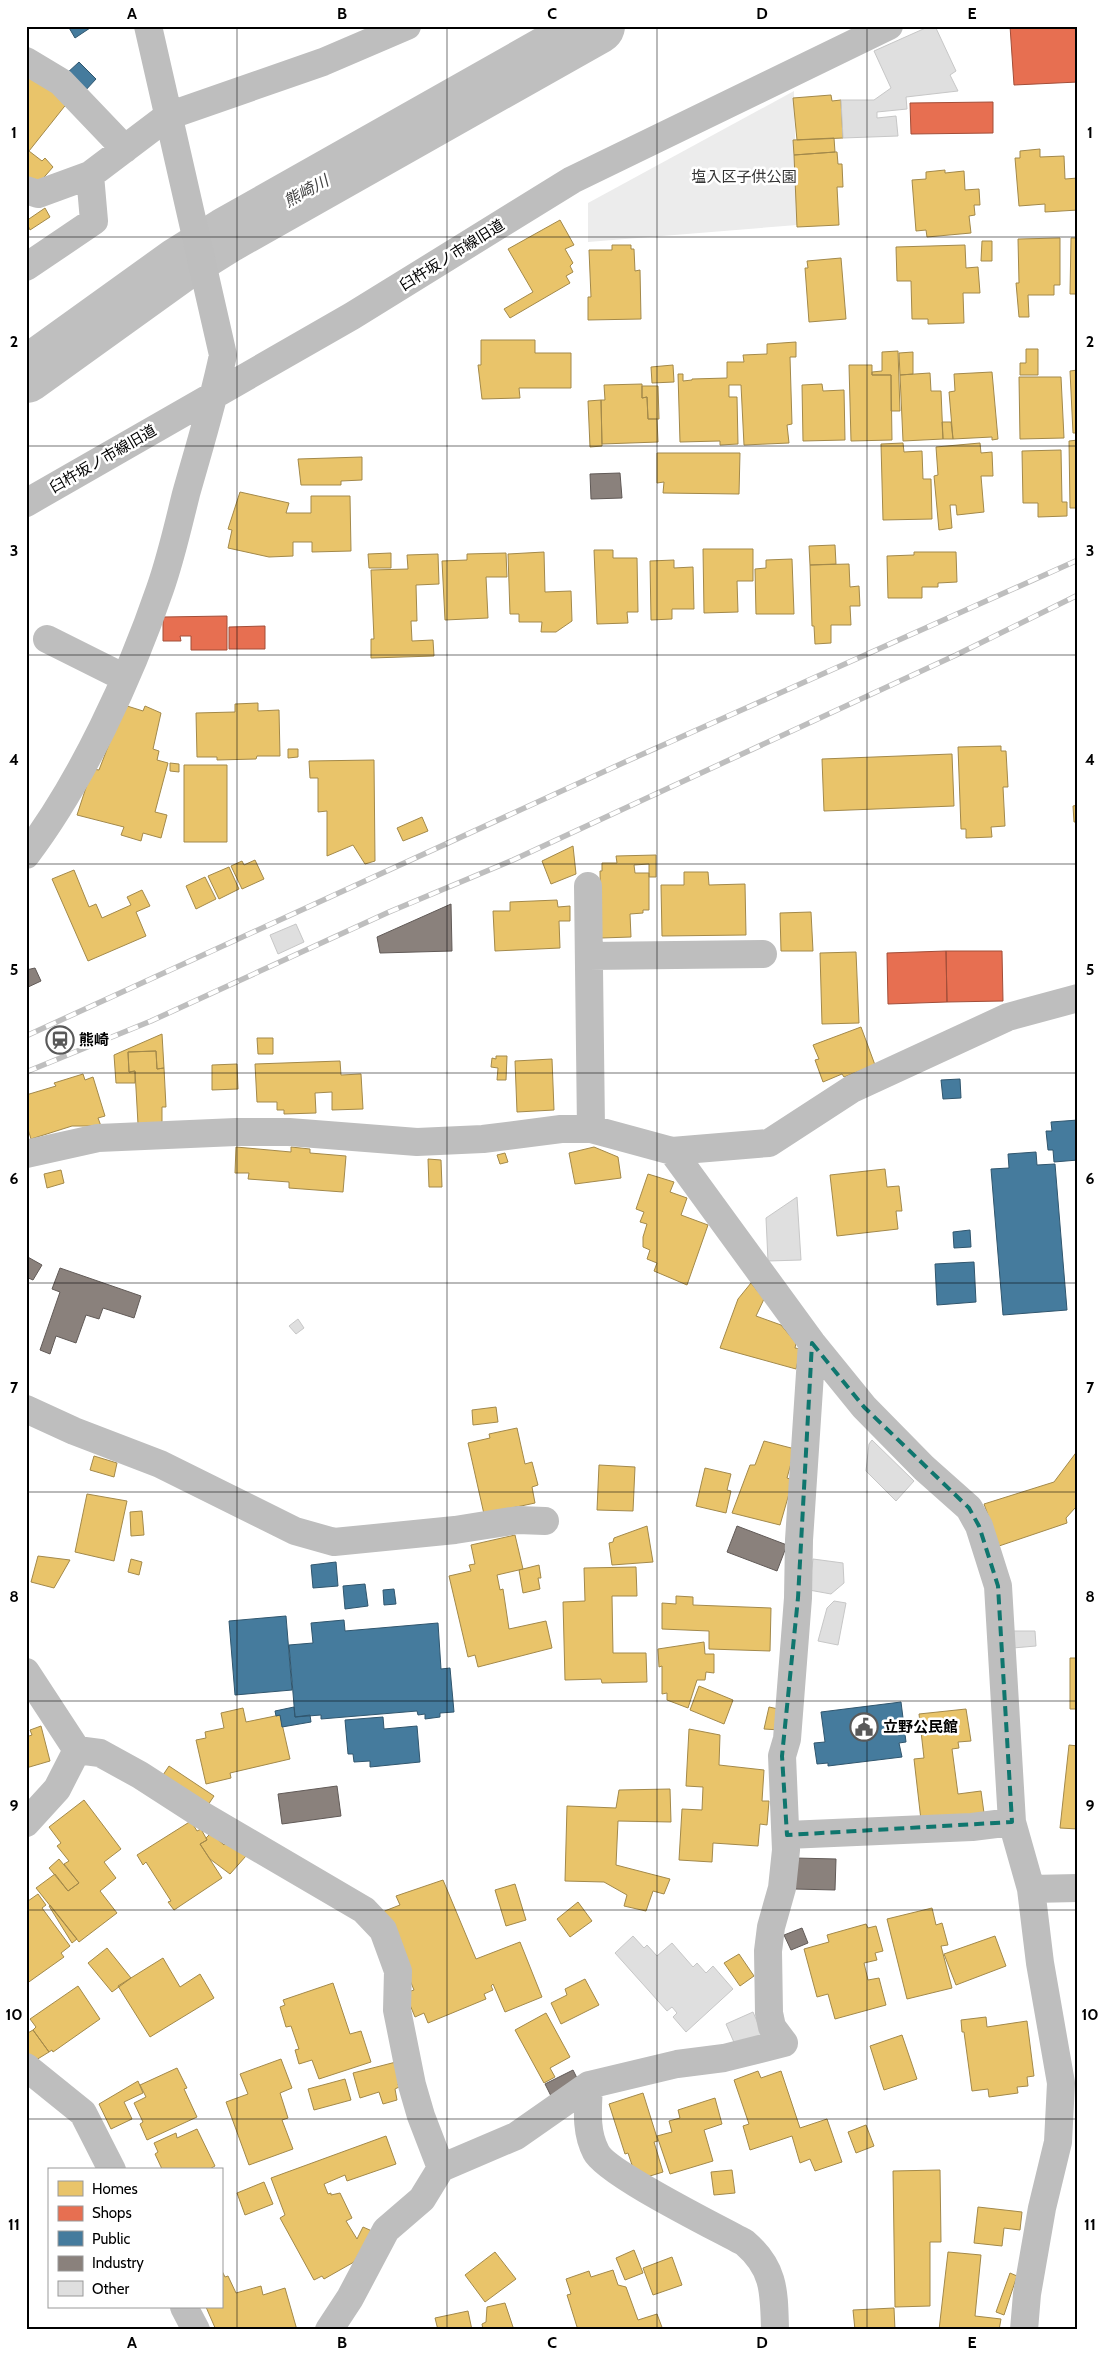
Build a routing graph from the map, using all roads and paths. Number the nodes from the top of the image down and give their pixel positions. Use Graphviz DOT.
graph roads {
  1 [pos="148,26"];
  2 [pos="407,26"];
  3 [pos="889,26"];
  4 [pos="26,61"];
  5 [pos="168,116"];
  6 [pos="125,149"];
  7 [pos="90,175"];
  8 [pos="26,190"];
  9 [pos="26,267"];
  10 [pos="215,394"];
  11 [pos="26,503"];
  12 [pos="47,639"];
  13 [pos="118,674"];
  14 [pos="26,855"];
  15 [pos="588,886"];
  16 [pos="763,954"];
  17 [pos="589,956"];
  18 [pos="1078,998"];
  19 [pos="591,1129"];
  20 [pos="672,1151"];
  21 [pos="26,1154"];
  22 [pos="812,1343"];
  23 [pos="26,1409"];
  24 [pos="545,1521"];
  25 [pos="26,1672"];
  26 [pos="77,1750"];
  27 [pos="1012,1822"];
  28 [pos="26,1823"];
  29 [pos="786,1835"];
  30 [pos="1078,1888"];
  31 [pos="1030,1889"];
  32 [pos="26,2067"];
  33 [pos="589,2085"];
  34 [pos="111,2168"];
  35 [pos="441,2168"];
  36 [pos="1027,2294"];
  37 [pos="185,2308"];
  38 [pos="196,2330"];
  39 [pos="329,2330"];
  40 [pos="775,2330"];
  41 [pos="1008,2330"];
  42 [pos="1024,2330"];
  1 -- 5 [label="street"];
  2 -- 5 [label="street"];
  3 -- 10 [label="street, 臼杵坂ノ市線旧道"];
  4 -- 6 [label="street"];
  5 -- 6 [label="street"];
  5 -- 10 [label="street"];
  6 -- 7 [label="street"];
  7 -- 8 [label="street"];
  7 -- 9 [label="street"];
  10 -- 11 [label="street, 臼杵坂ノ市線旧道"];
  10 -- 13 [label="street"];
  12 -- 13 [label="street"];
  13 -- 14 [label="street"];
  15 -- 17 [label="street"];
  16 -- 17 [label="street"];
  17 -- 19 [label="street"];
  18 -- 20 [label="street"];
  19 -- 20 [label="street"];
  19 -- 21 [label="street"];
  20 -- 22 [label="street"];
  22 -- 27 [label="street"];
  22 -- 29 [label="street"];
  23 -- 24 [label="street"];
  25 -- 26 [label="street"];
  26 -- 28 [label="street"];
  26 -- 35 [label="street"];
  27 -- 29 [label="street"];
  27 -- 31 [label="street"];
  29 -- 33 [label="street"];
  30 -- 31 [label="street"];
  31 -- 36 [label="street"];
  32 -- 34 [label="street"];
  33 -- 35 [label="street"];
  33 -- 40 [label="street"];
  35 -- 39 [label="street"];
  36 -- 41 [label="street"];
  36 -- 42 [label="street"];
  37 -- 38 [label="street"];
}
